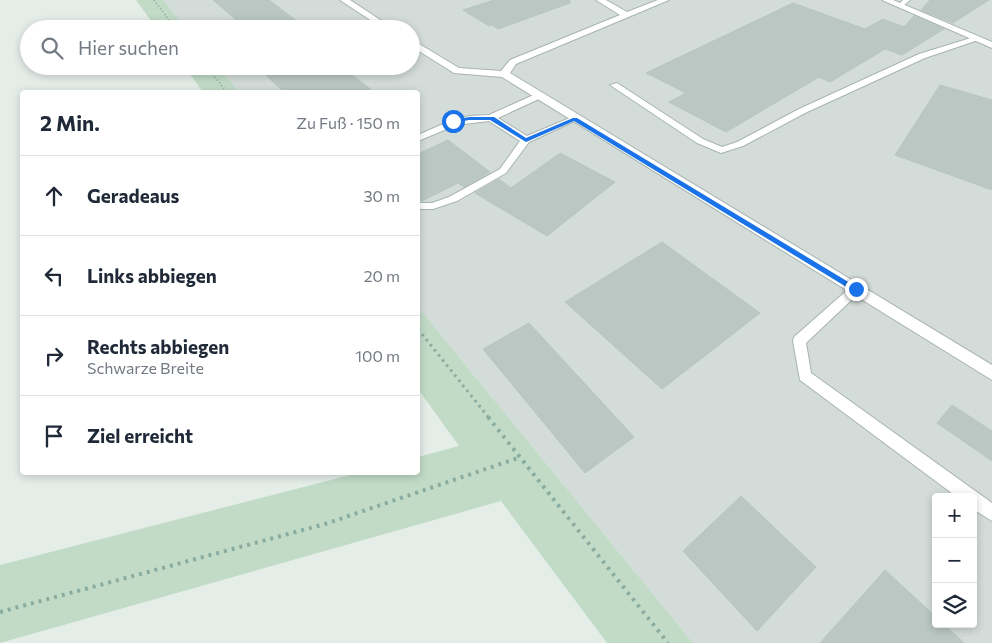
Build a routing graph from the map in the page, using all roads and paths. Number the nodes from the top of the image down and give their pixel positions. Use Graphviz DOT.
graph roads {
  1 [pos="154,0"];
  2 [pos="344,0"];
  3 [pos="600,0"];
  4 [pos="665,0"];
  5 [pos="886,0"];
  6 [pos="903,3"];
  7 [pos="626,15"];
  8 [pos="169,20"];
  9 [pos="376,20"];
  10 [pos="977,38"];
  11 [pos="992,45"];
  12 [pos="420,48"];
  13 [pos="504,74"];
  14 [pos="213,75"];
  15 [pos="614,85"];
  16 [pos="225,90"];
  17 [pos="538,96"];
  18 [pos="492,118"];
  19 [pos="575,119"];
  20 [pos="420,137"];
  21 [pos="526,140"];
  22 [pos="420,206"];
  23 [pos="856,289"];
  24 [pos="420,331"];
  25 [pos="992,373"];
  26 [pos="521,457"];
  27 [pos="965,493"];
  28 [pos="977,502"];
  29 [pos="992,513"];
  30 [pos="0,612"];
  31 [pos="668,643"];
  1 -- 8 [label="path"];
  2 -- 9 [label="street"];
  3 -- 7 [label="street"];
  4 -- 7 [label="street"];
  5 -- 6 [label="street"];
  6 -- 10 [label="street"];
  7 -- 13 [label="street"];
  10 -- 11 [label="street"];
  10 -- 15 [label="lane"];
  12 -- 13 [label="street"];
  13 -- 17 [label="street"];
  14 -- 16 [label="path"];
  17 -- 18 [label="lane"];
  17 -- 19 [label="street"];
  18 -- 20 [label="lane"];
  18 -- 21 [label="lane"];
  19 -- 21 [label="lane"];
  19 -- 23 [label="street"];
  21 -- 22 [label="lane"];
  23 -- 25 [label="street"];
  23 -- 27 [label="lane"];
  24 -- 26 [label="path"];
  26 -- 30 [label="path"];
  26 -- 31 [label="path"];
  28 -- 29 [label="lane"];
}
